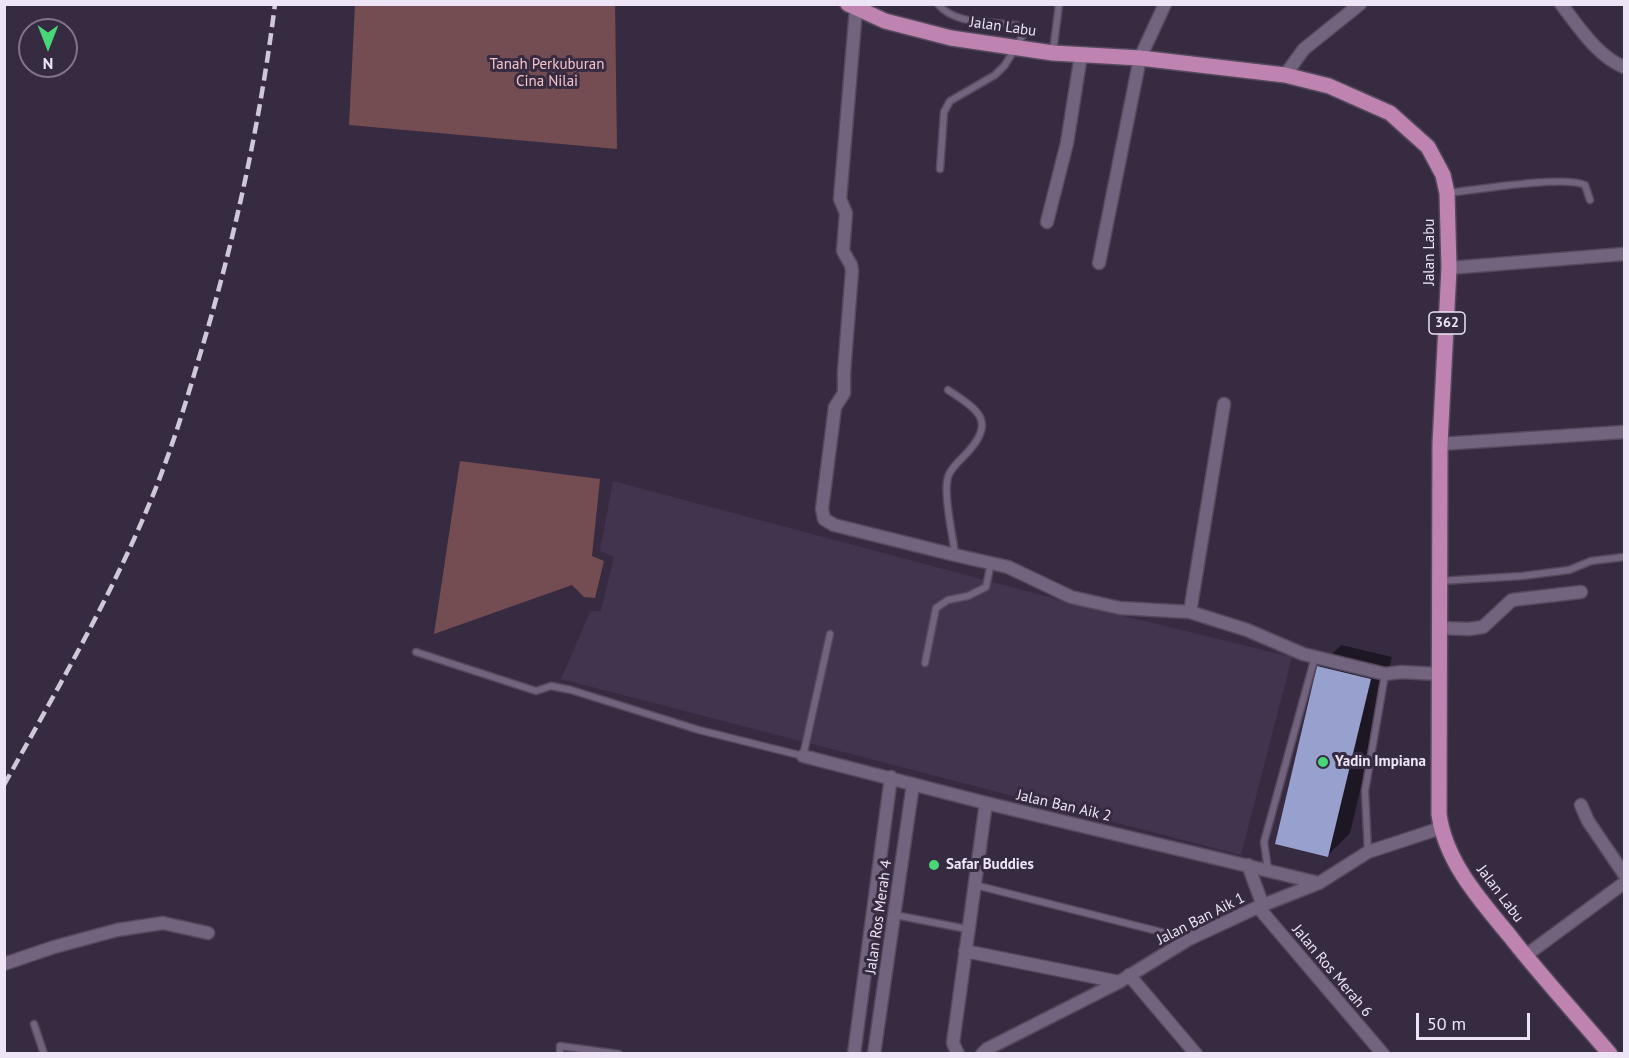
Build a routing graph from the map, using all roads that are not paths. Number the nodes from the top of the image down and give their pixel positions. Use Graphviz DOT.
graph roads {
  1 [pos="938,4"];
  2 [pos="1059,4"];
  3 [pos="1165,4"];
  4 [pos="1360,4"];
  5 [pos="1561,4"];
  6 [pos="852,7"];
  7 [pos="1015,48"];
  8 [pos="1053,52"];
  9 [pos="1081,55"];
  10 [pos="1140,58"];
  11 [pos="1624,68"];
  12 [pos="1285,75"];
  13 [pos="940,169"];
  14 [pos="1447,193"];
  15 [pos="1590,200"];
  16 [pos="1047,222"];
  17 [pos="1624,254"];
  18 [pos="1099,263"];
  19 [pos="1449,268"];
  20 [pos="948,390"];
  21 [pos="1224,404"];
  22 [pos="1624,432"];
  23 [pos="1440,444"];
  24 [pos="955,555"];
  25 [pos="1624,557"];
  26 [pos="992,563"];
  27 [pos="1439,581"];
  28 [pos="1581,592"];
  29 [pos="1190,612"];
  30 [pos="1439,628"];
  31 [pos="830,634"];
  32 [pos="416,652"];
  33 [pos="1315,657"];
  34 [pos="925,663"];
  35 [pos="1385,674"];
  36 [pos="1438,674"];
  37 [pos="803,756"];
  38 [pos="891,777"];
  39 [pos="913,784"];
  40 [pos="986,803"];
  41 [pos="1581,805"];
  42 [pos="1441,828"];
  43 [pos="1368,852"];
  44 [pos="1248,865"];
  45 [pos="1268,870"];
  46 [pos="1624,874"];
  47 [pos="1319,883"];
  48 [pos="1624,883"];
  49 [pos="974,885"];
  50 [pos="1261,906"];
  51 [pos="895,915"];
  52 [pos="968,929"];
  53 [pos="208,933"];
  54 [pos="1189,939"];
  55 [pos="965,951"];
  56 [pos="1525,956"];
  57 [pos="4,964"];
  58 [pos="1124,978"];
  59 [pos="33,1024"];
  60 [pos="44,1053"];
  61 [pos="560,1053"];
  62 [pos="619,1053"];
  63 [pos="854,1053"];
  64 [pos="874,1053"];
  65 [pos="958,1053"];
  66 [pos="982,1053"];
  67 [pos="1196,1053"];
  68 [pos="1383,1053"];
  69 [pos="1610,1053"];
  1 -- 7 [label="lane"];
  2 -- 8 [label="lane"];
  3 -- 10 [label="street"];
  4 -- 12 [label="street"];
  5 -- 11 [label="street"];
  6 -- 7 [label="main road, Jalan Labu / 362"];
  6 -- 24 [label="street"];
  7 -- 8 [label="main road, Jalan Labu / 362"];
  7 -- 13 [label="lane"];
  8 -- 9 [label="main road, Jalan Labu / 362"];
  9 -- 10 [label="main road, Jalan Labu / 362"];
  9 -- 16 [label="street"];
  10 -- 12 [label="main road, Jalan Labu / 362"];
  10 -- 18 [label="street"];
  12 -- 14 [label="main road, Jalan Labu / 362"];
  14 -- 15 [label="lane"];
  14 -- 19 [label="main road, Jalan Labu / 362"];
  17 -- 19 [label="street"];
  19 -- 23 [label="main road, Jalan Labu / 362"];
  20 -- 24 [label="lane"];
  21 -- 29 [label="street"];
  22 -- 23 [label="street"];
  23 -- 27 [label="main road, Jalan Labu / 362"];
  24 -- 26 [label="street"];
  25 -- 27 [label="lane"];
  26 -- 29 [label="street"];
  26 -- 34 [label="lane"];
  27 -- 30 [label="main road, Jalan Labu / 362"];
  28 -- 30 [label="street"];
  29 -- 33 [label="street"];
  30 -- 36 [label="main road, Jalan Labu / 362"];
  31 -- 37 [label="lane"];
  32 -- 37 [label="lane"];
  33 -- 35 [label="street"];
  33 -- 45 [label="lane"];
  35 -- 36 [label="street"];
  35 -- 43 [label="lane"];
  36 -- 42 [label="main road, Jalan Labu / 362"];
  37 -- 38 [label="street, Jalan Ban Aik 2"];
  38 -- 39 [label="street, Jalan Ban Aik 2"];
  38 -- 63 [label="street"];
  39 -- 40 [label="street, Jalan Ban Aik 2"];
  39 -- 51 [label="street, Jalan Ros Merah 4"];
  40 -- 44 [label="street, Jalan Ban Aik 2"];
  40 -- 49 [label="street"];
  41 -- 46 [label="street"];
  42 -- 43 [label="street, Jalan Ban Aik 1"];
  42 -- 56 [label="main road, Jalan Labu / 362"];
  43 -- 47 [label="street, Jalan Ban Aik 1"];
  44 -- 45 [label="street, Jalan Ban Aik 2"];
  44 -- 50 [label="street"];
  45 -- 47 [label="street, Jalan Ban Aik 2"];
  47 -- 50 [label="street, Jalan Ban Aik 1"];
  48 -- 56 [label="street"];
  49 -- 52 [label="street"];
  49 -- 54 [label="lane"];
  50 -- 54 [label="street, Jalan Ban Aik 1"];
  50 -- 68 [label="street, Jalan Ros Merah 6"];
  51 -- 52 [label="lane"];
  51 -- 64 [label="street, Jalan Ros Merah 4"];
  52 -- 55 [label="street"];
  53 -- 57 [label="street"];
  54 -- 58 [label="street, Jalan Ban Aik 1"];
  55 -- 58 [label="street"];
  55 -- 65 [label="street"];
  56 -- 69 [label="main road, Jalan Labu / 362"];
  58 -- 66 [label="street, Jalan Ban Aik 1"];
  58 -- 67 [label="street"];
  59 -- 60 [label="lane"];
  61 -- 62 [label="lane"];
}
